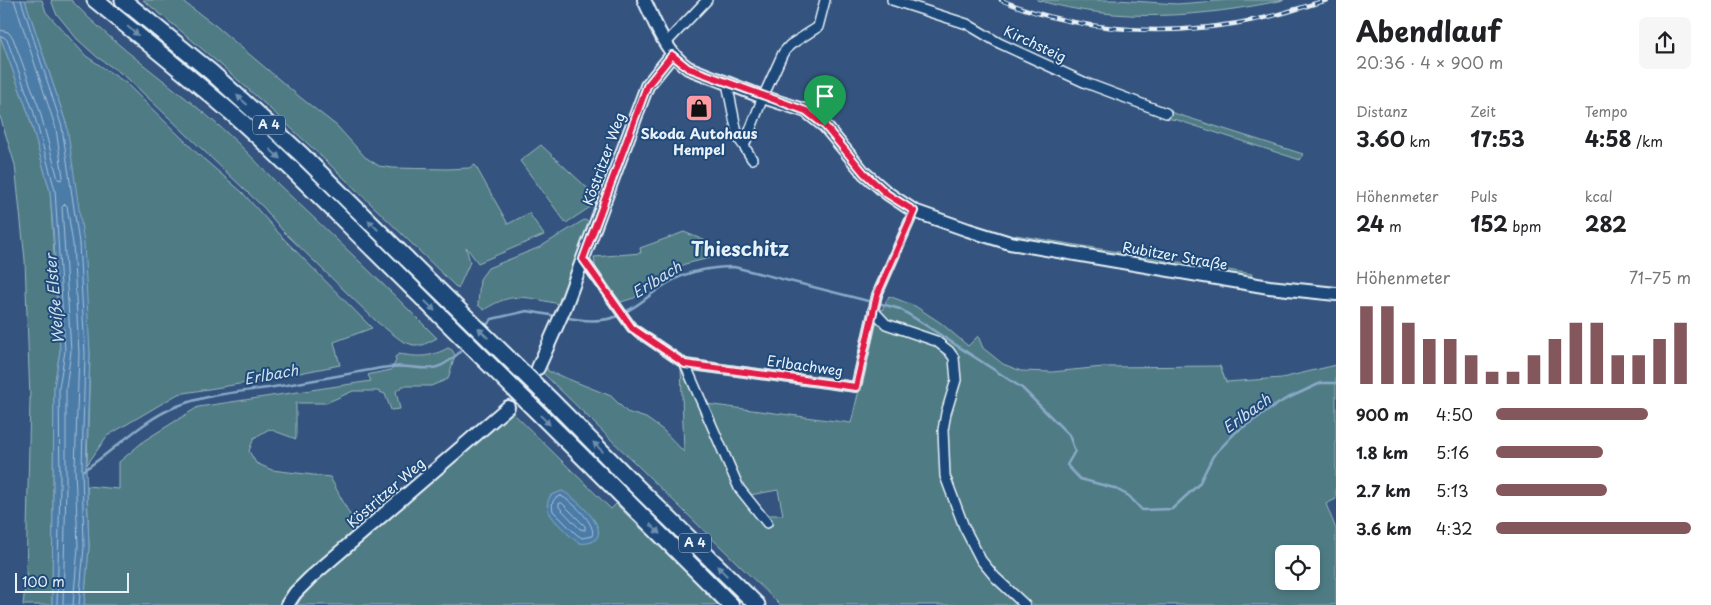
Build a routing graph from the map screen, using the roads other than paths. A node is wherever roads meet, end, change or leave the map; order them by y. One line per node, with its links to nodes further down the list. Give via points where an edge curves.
1 (95, 0): 23 (highway, A 4, one-way to 23, bridge, via 243,124)
2 (123, 0): 24 (highway, A 4, one-way to 2, bridge, via 283,138 211,72)
3 (644, 0): 7 (main road)
4 (707, 0): 7 (street)
5 (825, 0): 10 (street, via 818,27 786,49)
6 (892, 0): 11 (street, Kirchsteig, via 967,24 999,43 1086,83)
7 (665, 44): 8 (main road)
8 (672, 55): 9 (main road, Rubitzer Straße, via 688,68); 15 (main road, Köstritzer Weg, via 647,86)
9 (727, 82): 10 (main road, Rubitzer Straße); 12 (street, via 738,138)
10 (762, 97): 12 (street); 14 (main road, Rubitzer Straße, via 806,111 825,126 864,173 887,194)
11 (1166, 113)
12 (744, 146): 13 (street)
13 (752, 159)
14 (914, 211): 16 (main road, Rubitzer Straße, via 1010,243 1269,287); 17 (street, Erlbachweg)
15 (583, 259): 18 (street, via 632,328); 19 (main road, Köstritzer Weg)
16 (1336, 294)
17 (874, 308): 18 (street, Erlbachweg, via 856,387); 25 (street, via 886,324 936,340 954,358 956,380 943,430 945,476 964,527 981,560)
18 (685, 364): 21 (street, via 739,488)
19 (538, 368)
20 (508, 407): 22 (main road, Köstritzer Weg, via 310,578)
21 (767, 523)
22 (287, 605)
23 (732, 605)
24 (757, 605)
25 (1025, 605)

